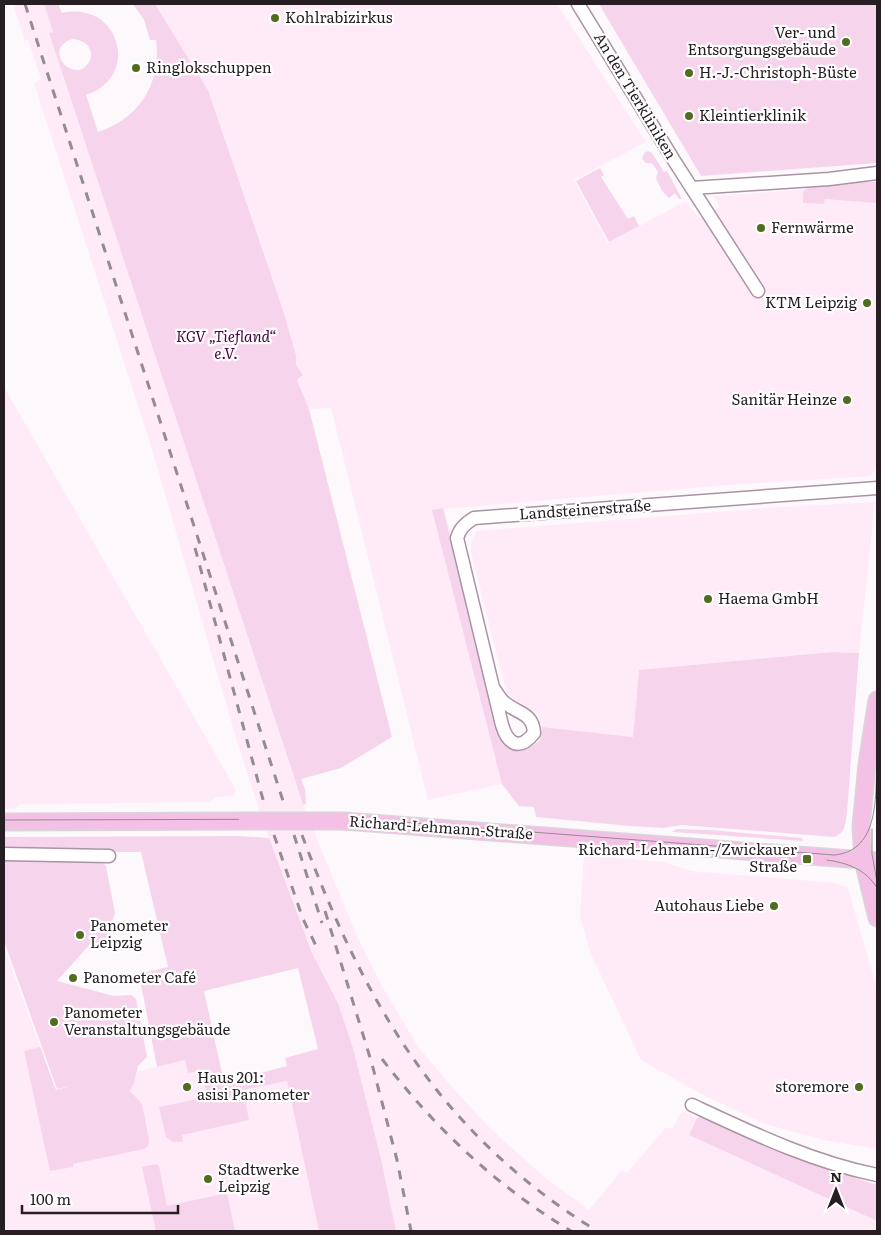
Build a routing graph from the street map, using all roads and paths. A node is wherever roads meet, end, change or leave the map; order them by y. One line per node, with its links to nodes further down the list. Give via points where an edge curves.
1 (578, 4): 3 (street, An den Tierkliniken)
2 (877, 173): 3 (street)
3 (692, 188): 4 (street, An den Tierkliniken)
4 (758, 292)
5 (877, 488): 6 (street, Landsteinerstraße, via 474,518 465,524 457,538)
6 (494, 689)
7 (877, 700): 11 (main road, via 861,820)
8 (4, 822): 11 (main road, Richard-Lehmann-Straße, bridge, via 344,820)
9 (4, 854): 10 (street)
10 (110, 856)
11 (870, 861): 12 (main road)
12 (877, 918)
13 (692, 1105): 14 (street, via 797,1152)
14 (877, 1175)

